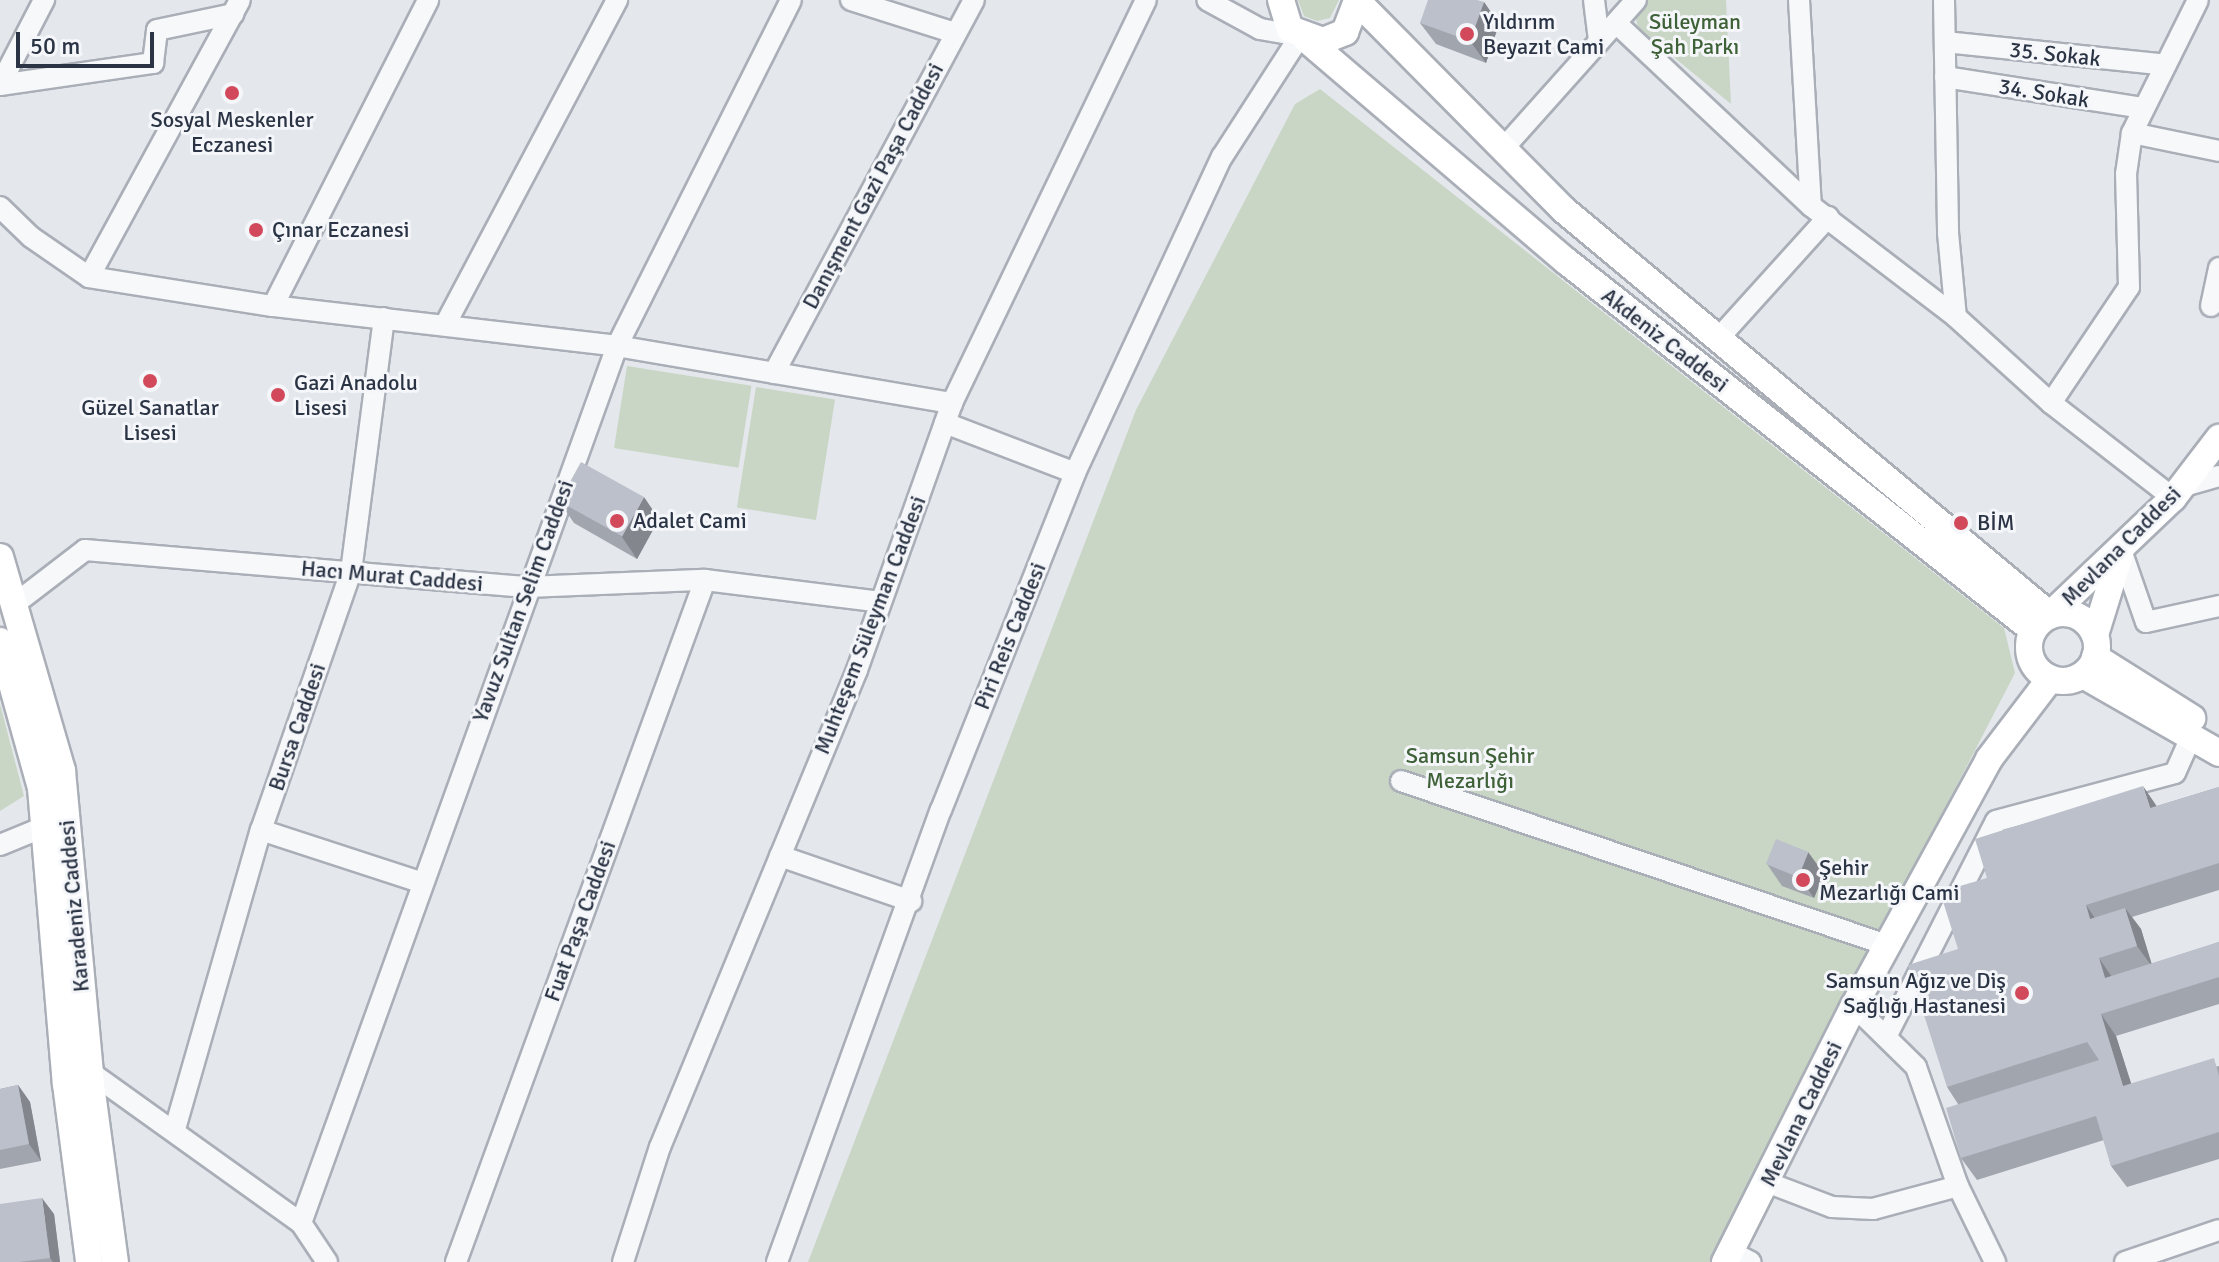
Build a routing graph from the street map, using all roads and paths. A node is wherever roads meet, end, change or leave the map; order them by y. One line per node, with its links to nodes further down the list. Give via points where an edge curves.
1 (44, 0): 24 (street)
2 (428, 0): 33 (street)
3 (617, 0): 37 (street)
4 (791, 0): 39 (street, Yavuz Sultan Selim Caddesi)
5 (851, 0): 18 (street)
6 (974, 0): 18 (street, Danışment Gazi Paşa Caddesi)
7 (1146, 0): 41 (street, Muhteşem Süleyman Caddesi)
8 (1207, 0): 19 (street, via 1260,29)
9 (1281, 0): 19 (main road, via 1284,18)
10 (1357, 0): 19 (main road, via 1345,32 1323,41); 27 (main road, Akdeniz Caddesi)
11 (1594, 0): 20 (street)
12 (1636, 0): 17 (street)
13 (1799, 0): 30 (street)
14 (1944, 0): 21 (street)
15 (2198, 0): 22 (street)
16 (237, 7): 24 (street, via 157,30 153,63); 32 (street)
17 (1616, 23): 20 (street); 30 (street)
18 (955, 33): 40 (street, Danışment Gazi Paşa Caddesi)
19 (1303, 38): 45 (street, Piri Reis Caddesi, via 1222,157); 56 (main road, Akdeniz Caddesi, via 1566,261)
20 (1599, 41): 27 (street)
21 (1945, 42): 22 (street, 35. Sokak); 23 (street)
22 (2166, 65): 25 (street)
23 (1945, 77): 25 (street, 34. Sokak); 35 (street, via 1948,233)
24 (0, 85)
25 (2144, 108): 26 (street)
26 (2132, 133): 28 (street); 42 (street, via 2126,174 2129,287)
27 (1502, 150): 38 (main road, Akdeniz Caddesi)
28 (2219, 151)
29 (0, 207): 32 (street, via 31,237)
30 (1819, 212): 35 (street); 38 (street)
31 (2219, 268): 34 (street)
32 (89, 277): 33 (street)
33 (273, 306): 36 (street)
34 (2211, 306)
35 (1956, 317): 42 (street)
36 (384, 318): 37 (street); 50 (street, Bursa Caddesi)
37 (445, 325): 39 (street)
38 (1717, 340): 56 (main road, Akdeniz Caddesi)
39 (617, 346): 40 (street); 52 (street, Yavuz Sultan Selim Caddesi)
40 (774, 373): 41 (street)
41 (952, 403): 43 (street, Muhteşem Süleyman Caddesi)
42 (2051, 403): 47 (street)
43 (945, 423): 45 (street); 53 (street, Muhteşem Süleyman Caddesi)
44 (2219, 438): 47 (main road, Mevlana Caddesi)
45 (1075, 473): 69 (street, Piri Reis Caddesi, via 941,810)
46 (2219, 476): 47 (street)
47 (2177, 493): 48 (main road, Mevlana Caddesi)
48 (2121, 550): 55 (street, via 2146,622); 56 (main road, Mevlana Caddesi); 58 (main road)
49 (0, 557): 54 (main road, Karadeniz Caddesi)
50 (351, 572): 52 (street, Hacı Murat Caddesi); 54 (street, Hacı Murat Caddesi, via 85,550); 65 (street, Bursa Caddesi)
51 (705, 580): 52 (street, Hacı Murat Caddesi); 53 (street, Hacı Murat Caddesi); 83 (street, Fuat Paşa Caddesi)
52 (527, 587): 68 (street, Yavuz Sultan Selim Caddesi)
53 (881, 602): 67 (street, Muhteşem Süleyman Caddesi)
54 (16, 603): 73 (main road, Karadeniz Caddesi, via 62,771)
55 (2219, 606)
56 (2042, 623): 58 (main road, via 2082,618); 59 (main road)
57 (0, 641): 64 (main road, Karadeniz Caddesi, via 41,788)
58 (2091, 656): 59 (main road); 60 (main road); 61 (main road)
59 (2041, 671): 70 (main road, Mevlana Caddesi)
60 (2219, 735)
61 (2191, 737): 62 (main road); 72 (street, via 2175,773 1996,821)
62 (2219, 753)
63 (1401, 781): 70 (street)
64 (44, 827): 66 (street); 80 (main road, Karadeniz Caddesi, via 66,1084)
65 (261, 830): 68 (street); 74 (street, Bursa Caddesi)
66 (0, 845)
67 (780, 856): 69 (street); 84 (street, Muhteşem Süleyman Caddesi, via 660,1147)
68 (420, 882): 77 (street, Yavuz Sultan Selim Caddesi)
69 (911, 901): 85 (street, Piri Reis Caddesi)
70 (1887, 945): 71 (main road, Mevlana Caddesi)
71 (1854, 1006): 72 (street); 75 (main road, Mevlana Caddesi)
72 (1887, 1035): 76 (street, via 1916,1067)
73 (90, 1072): 74 (street); 81 (main road, Karadeniz Caddesi)
74 (175, 1129): 77 (street)
75 (1769, 1183): 76 (street, via 1832,1207 1873,1209); 79 (main road, Mevlana Caddesi)
76 (1958, 1186): 86 (street)
77 (301, 1223): 82 (street)
78 (2219, 1230): 87 (street)
79 (1736, 1259)
80 (89, 1262)
81 (115, 1262)
82 (327, 1262)
83 (456, 1262)
84 (623, 1262)
85 (777, 1262)
86 (1995, 1262)
87 (2125, 1262)

